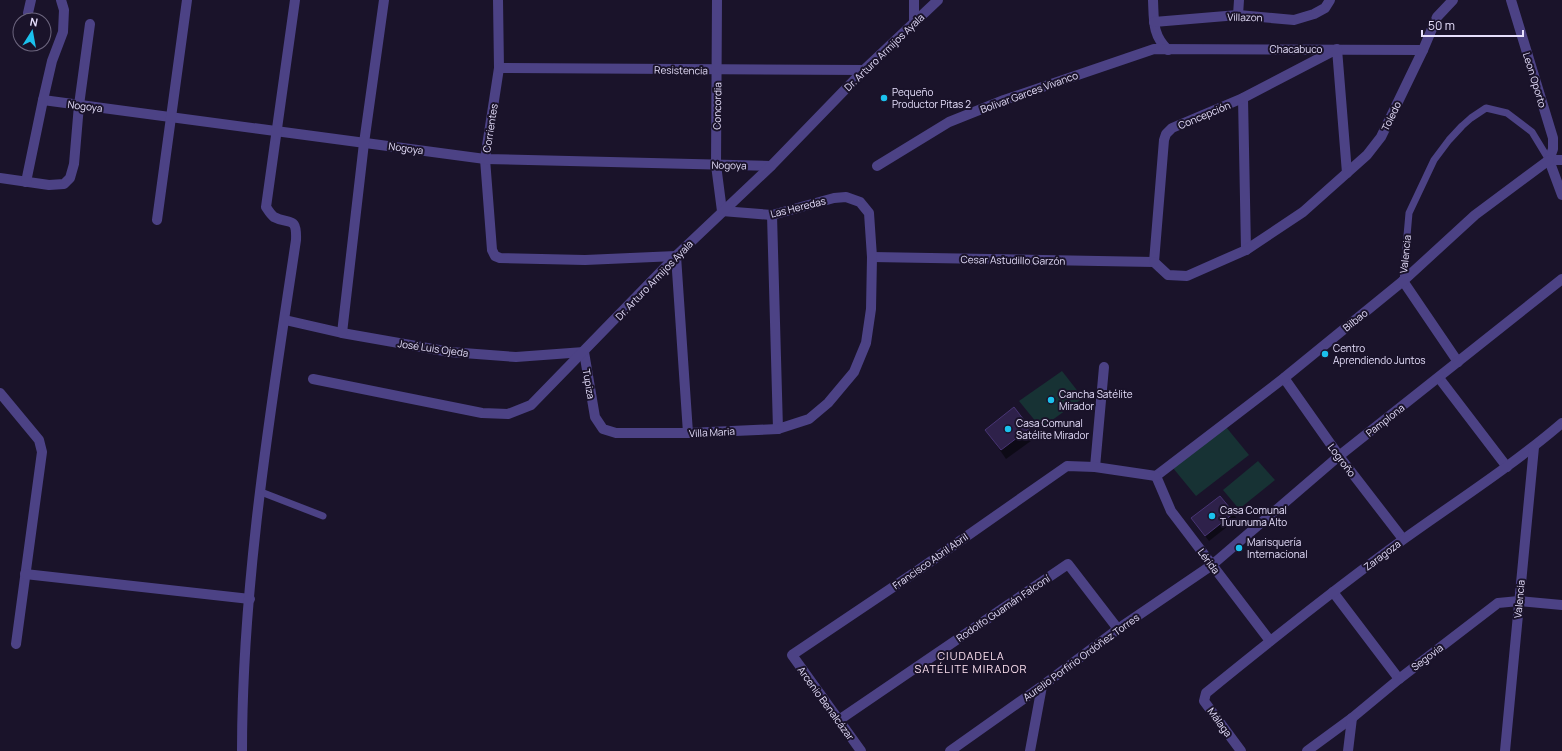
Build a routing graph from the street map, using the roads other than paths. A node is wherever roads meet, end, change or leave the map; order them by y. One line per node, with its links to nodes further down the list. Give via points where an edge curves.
1 (31, 0): 15 (street)
2 (61, 0): 27 (street, via 64,10 63,32 52,61)
3 (187, 0): 29 (street)
4 (295, 0): 30 (street)
5 (384, 0): 31 (street)
6 (498, 0): 23 (street, Corrientes)
7 (717, 0): 24 (street, Concordia)
8 (914, 0): 17 (street)
9 (938, 0): 17 (street, Dr. Arturo Armijos Ayala)
10 (1153, 0): 18 (street)
11 (1239, 0): 16 (street)
12 (1330, 0): 16 (street, Villazon, via 1325,8 1294,20)
13 (1453, 0): 22 (street, Toledo, via 1437,17)
14 (1511, 0): 33 (street, Leon Oporto, via 1554,138)
15 (28, 12)
16 (1238, 16): 18 (street, Villazon)
17 (914, 21): 25 (street, Dr. Arturo Armijos Ayala)
18 (1154, 22): 21 (street, via 1160,42)
19 (90, 24): 28 (street)
20 (1337, 49): 21 (street, Chacabuco); 22 (street, Chacabuco); 26 (street, Concepción); 38 (street)
21 (1168, 50): 37 (street, Bolivar Garces Vivanco, via 1154,49 1142,52 949,122)
22 (1423, 50): 38 (street, Toledo, via 1381,137 1367,155)
23 (499, 68): 24 (street, Resistencia); 32 (street, Corrientes)
24 (717, 70): 25 (street, Resistencia); 35 (street, Concordia)
25 (864, 70): 36 (street, Dr. Arturo Armijos Ayala)
26 (1244, 98): 46 (street); 49 (street, Concepción, via 1172,128 1166,134)
27 (43, 100): 28 (street, Nogoya); 40 (street)
28 (79, 105): 29 (street, Nogoya); 40 (street, via 74,164 70,178 64,184)
29 (172, 116): 30 (street, Nogoya); 45 (street)
30 (276, 131): 31 (street, Nogoya); 52 (street, via 266,208 273,217 291,221 297,228)
31 (364, 143): 32 (street, Nogoya); 53 (street)
32 (485, 160): 35 (street, Nogoya); 47 (street, Corrientes, via 492,250 495,256 585,260)
33 (1549, 160): 34 (street); 41 (street); 51 (street, Bilbao, via 1474,215); 51 (lane, Valencia, via 1532,132 1507,113 1486,108 1462,126 1434,160 1409,213)
34 (1562, 160)
35 (716, 165): 36 (street, Nogoya); 42 (street, Concordia)
36 (771, 166): 42 (street, Dr. Arturo Armijos Ayala)
37 (877, 166)
38 (1347, 173): 46 (street, Toledo, via 1303,212)
39 (0, 178): 40 (street)
40 (26, 182)
41 (1562, 195)
42 (722, 211): 44 (street, Las Heredas); 47 (street, Dr. Arturo Armijos Ayala)
43 (869, 213): 44 (street, Las Heredas, via 860,202 846,197 834,198); 48 (street, Villa Maria)
44 (772, 216): 63 (street)
45 (157, 220)
46 (1246, 250): 49 (street, Toledo, via 1187,276 1168,275)
47 (676, 256): 54 (street, Dr. Arturo Armijos Ayala); 64 (street)
48 (872, 257): 49 (street, Cesar Astudillo Garzón); 63 (street, Villa Maria, via 871,309 866,343 854,372 828,403 809,419)
49 (1154, 262)
50 (1562, 279): 55 (street, Pamplona)
51 (1403, 281): 55 (street, Valencia); 57 (street, Bilbao)
52 (285, 320): 53 (street, José Luis Ojeda); 70 (street)
53 (342, 333): 54 (street, José Luis Ojeda, via 450,352 516,356)
54 (584, 352): 59 (street, Dr. Arturo Armijos Ayala, via 531,405 508,414 482,413); 61 (street, Tupiza)
55 (1458, 362): 58 (street, Pamplona)
56 (1104, 367): 68 (street)
57 (1284, 378): 66 (street, Logroño); 69 (street, Bilbao)
58 (1439, 378): 66 (street, Pamplona); 67 (street)
59 (313, 379)
60 (0, 393): 74 (street, via 39,440 42,452)
61 (595, 417): 64 (street, Villa Maria, via 603,429 616,433)
62 (1562, 423): 65 (street, Zaragoza)
63 (778, 429): 64 (street, Villa Maria)
64 (688, 433)
65 (1534, 447): 67 (street, Zaragoza); 77 (street, Valencia)
66 (1339, 456): 72 (street, Logroño); 73 (street, Pamplona)
67 (1507, 467): 72 (street, Zaragoza)
68 (1095, 468): 69 (street); 82 (street, Francisco Abril Abril, via 1067,466)
69 (1156, 476): 73 (street, Lérida, via 1171,511)
70 (261, 492): 71 (lane); 76 (street)
71 (323, 516)
72 (1403, 540): 75 (street, Zaragoza)
73 (1212, 565): 79 (street, Aurelio Porfirio Ordóñez Torres); 80 (street, Lérida)
74 (25, 574): 76 (street); 81 (street)
75 (1333, 592): 80 (street, Zaragoza); 83 (street)
76 (250, 599): 88 (street)
77 (1519, 601): 78 (street, Segovia); 83 (street, Segovia, via 1498,603); 95 (street, Valencia)
78 (1562, 605)
79 (1118, 629): 84 (street, Aurelio Porfirio Ordóñez Torres); 87 (street, Rodolfo Guamán Falconí, via 1068,564)
80 (1270, 641): 85 (street, Zaragoza)
81 (16, 644)
82 (792, 655): 87 (street, Arcenio Benalcázar)
83 (1398, 679): 86 (street, Segovia)
84 (1042, 686): 90 (street, Aurelio Porfirio Ordóñez Torres); 91 (street)
85 (1206, 693): 92 (street, Málaga, via 1204,701)
86 (1352, 718): 93 (street, Segovia); 94 (street)
87 (839, 720): 89 (street, Arcenio Benalcázar)
88 (242, 751)
89 (861, 751)
90 (950, 751)
91 (1030, 751)
92 (1241, 751)
93 (1307, 751)
94 (1348, 751)
95 (1506, 751)

